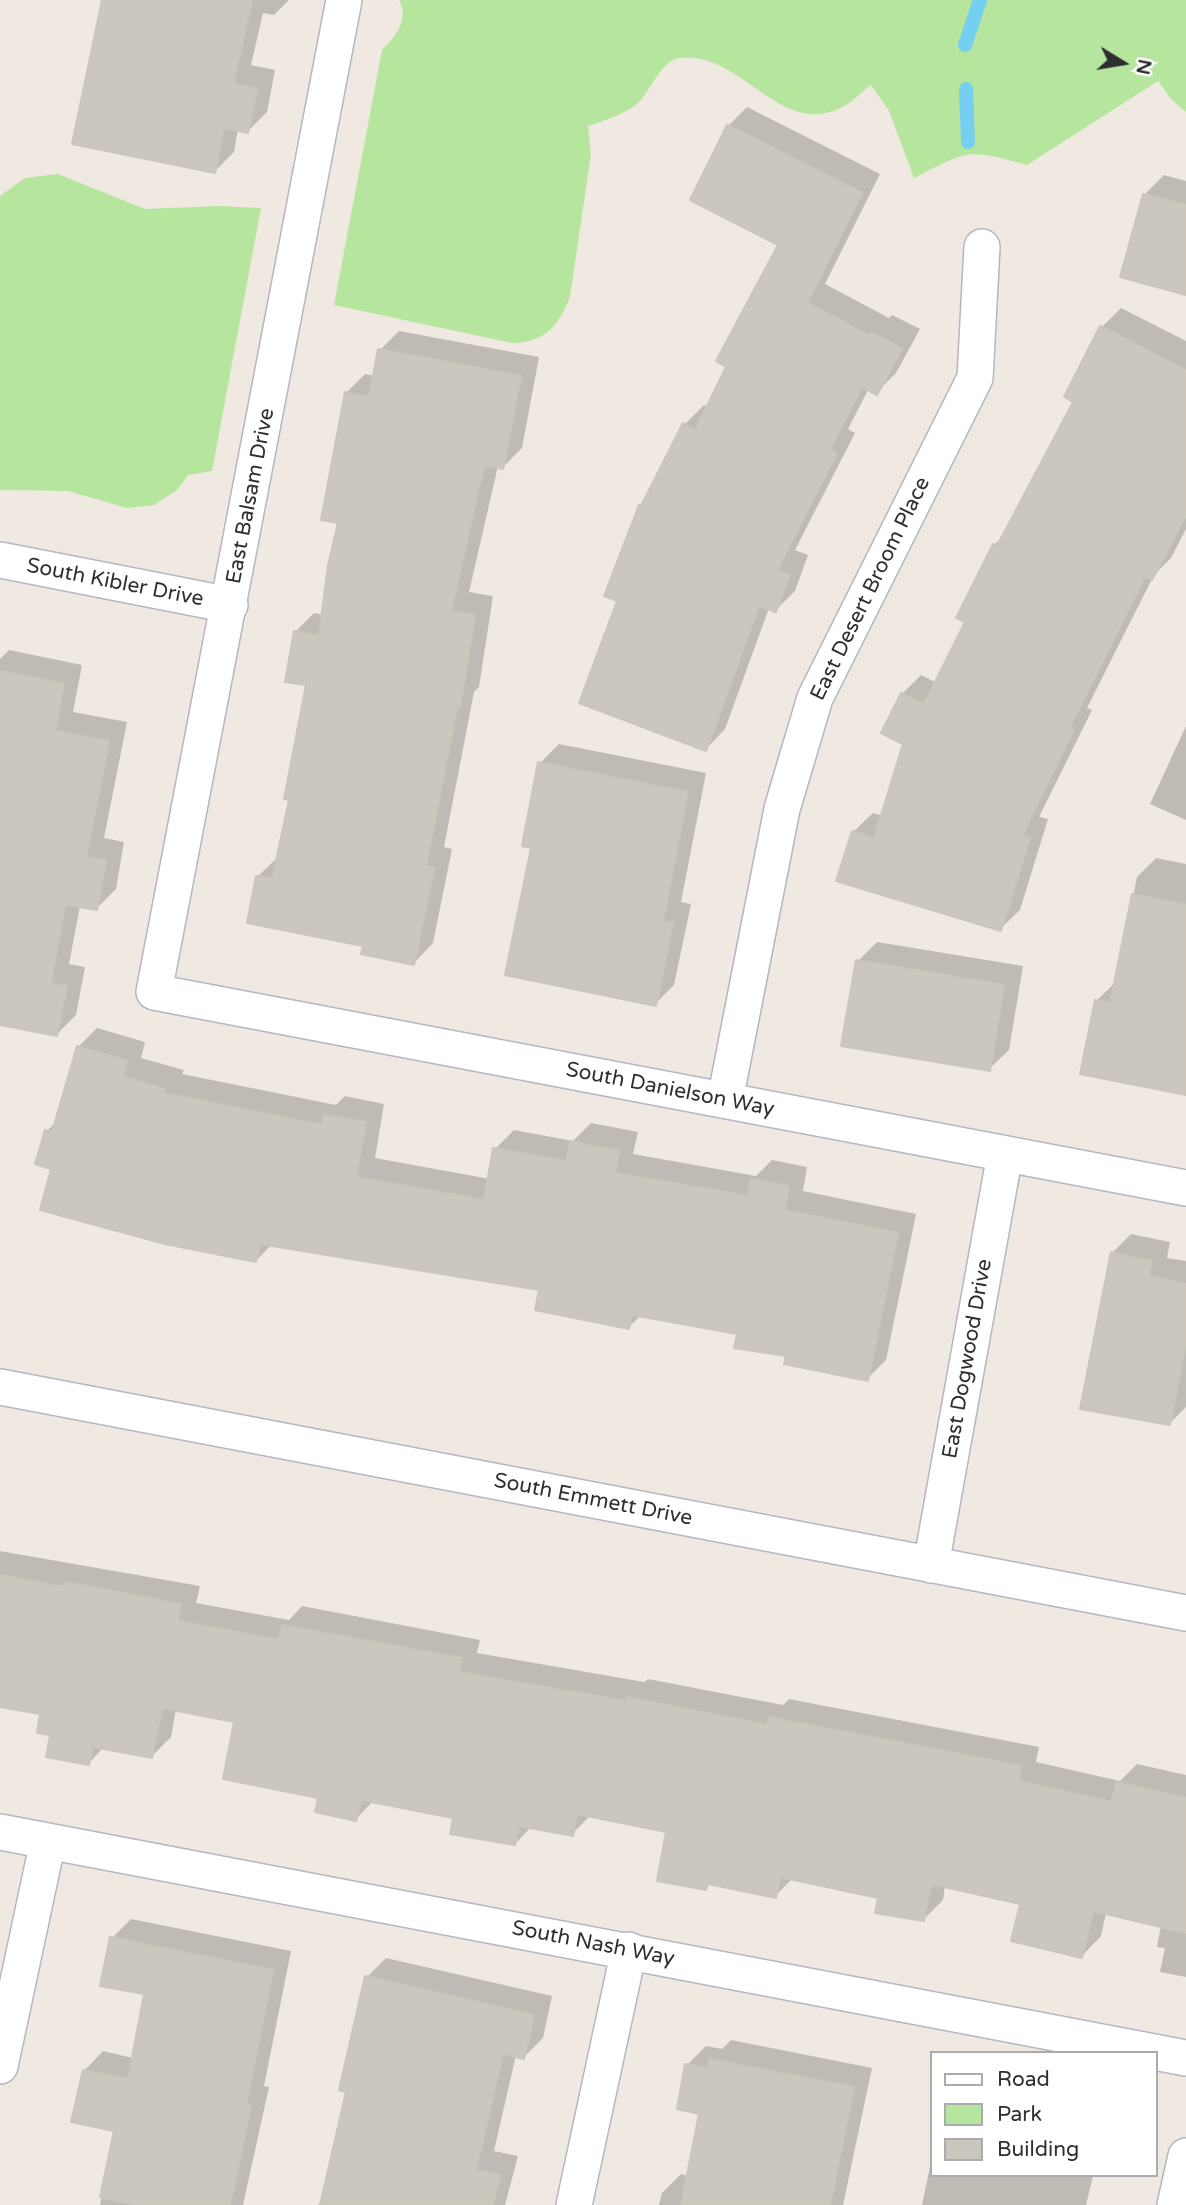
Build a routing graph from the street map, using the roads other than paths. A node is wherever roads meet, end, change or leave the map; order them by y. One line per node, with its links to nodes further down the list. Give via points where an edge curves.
1 (344, 0): 4 (street, East Balsam Drive)
2 (982, 247): 6 (street, East Desert Broom Place, via 975,378 815,698 782,808)
3 (0, 560): 4 (street, South Kibler Drive)
4 (230, 605): 5 (street, East Balsam Drive)
5 (153, 992): 6 (street, South Danielson Way)
6 (725, 1100): 7 (street, South Danielson Way)
7 (1005, 1154): 8 (street, South Danielson Way); 10 (street, East Dogwood Drive)
8 (1186, 1188)
9 (0, 1387): 10 (street, South Emmett Drive)
10 (931, 1565): 11 (street, South Emmett Drive)
11 (1186, 1614)
12 (0, 1832): 13 (street, South Nash Way)
13 (48, 1841): 14 (street, South Nash Way); 18 (street)
14 (629, 1951): 15 (street, South Nash Way); 20 (street)
15 (1150, 2051)
16 (1158, 2053): 17 (street, South Nash Way)
17 (1186, 2058)
18 (0, 2066)
19 (1186, 2156): 21 (street)
20 (574, 2205)
21 (1175, 2205)

